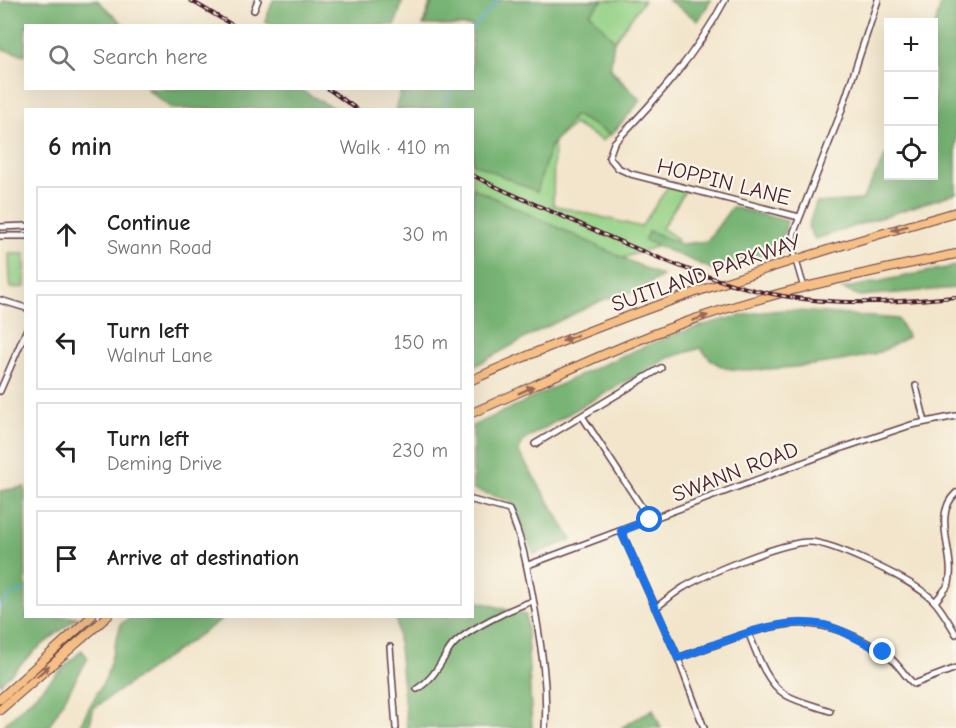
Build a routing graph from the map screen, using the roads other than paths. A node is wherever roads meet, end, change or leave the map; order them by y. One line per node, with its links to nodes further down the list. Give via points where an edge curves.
1 (258, 0): 4 (street)
2 (725, 0): 6 (street, HOPPIN LANE, via 682,67 610,149 609,157 618,168 641,176)
3 (878, 0): 6 (street, via 840,115)
4 (254, 10)
5 (956, 212): 12 (highway, SUITLAND PARKWAY, one-way to 12)
6 (799, 217): 12 (street, via 792,242)
7 (24, 226): 8 (street)
8 (0, 227)
9 (0, 236): 10 (street)
10 (24, 236)
11 (956, 254): 13 (highway, SUITLAND PARKWAY)
12 (796, 260): 13 (street); 18 (highway, SUITLAND PARKWAY, one-way to 18, via 625,317)
13 (804, 288): 21 (highway, SUITLAND PARKWAY, one-way to 13, via 651,335)
14 (0, 300): 15 (street)
15 (24, 307)
16 (24, 336): 20 (street)
17 (661, 368): 22 (street)
18 (474, 379)
19 (916, 386): 24 (street)
20 (0, 391)
21 (474, 412)
22 (582, 416): 25 (street); 28 (street)
23 (956, 416): 24 (street, SWANN ROAD)
24 (925, 422): 28 (street, SWANN ROAD, via 842,448)
25 (536, 444)
26 (956, 493): 32 (street, via 946,516 952,565 949,582)
27 (474, 501): 30 (street, via 509,510)
28 (650, 520): 29 (street, SWANN ROAD)
29 (621, 531): 30 (street, SWANN ROAD); 33 (street)
30 (528, 565): 31 (street)
31 (533, 601): 41 (street, via 501,614 463,637 448,652 438,671); 46 (street, via 546,680)
32 (935, 602): 33 (street, via 878,567 809,542 769,552 695,581); 37 (street)
33 (655, 608): 39 (street)
34 (90, 618): 42 (highway)
35 (106, 618): 43 (highway, one-way to 35)
36 (749, 634): 39 (street); 40 (street, via 795,622 825,625 890,657 914,684); 44 (street, via 779,690)
37 (956, 634)
38 (390, 647): 45 (street)
39 (678, 658): 47 (street)
40 (956, 668)
41 (417, 689)
42 (0, 699)
43 (0, 710)
44 (830, 711)
45 (396, 728)
46 (545, 728)
47 (704, 728)

